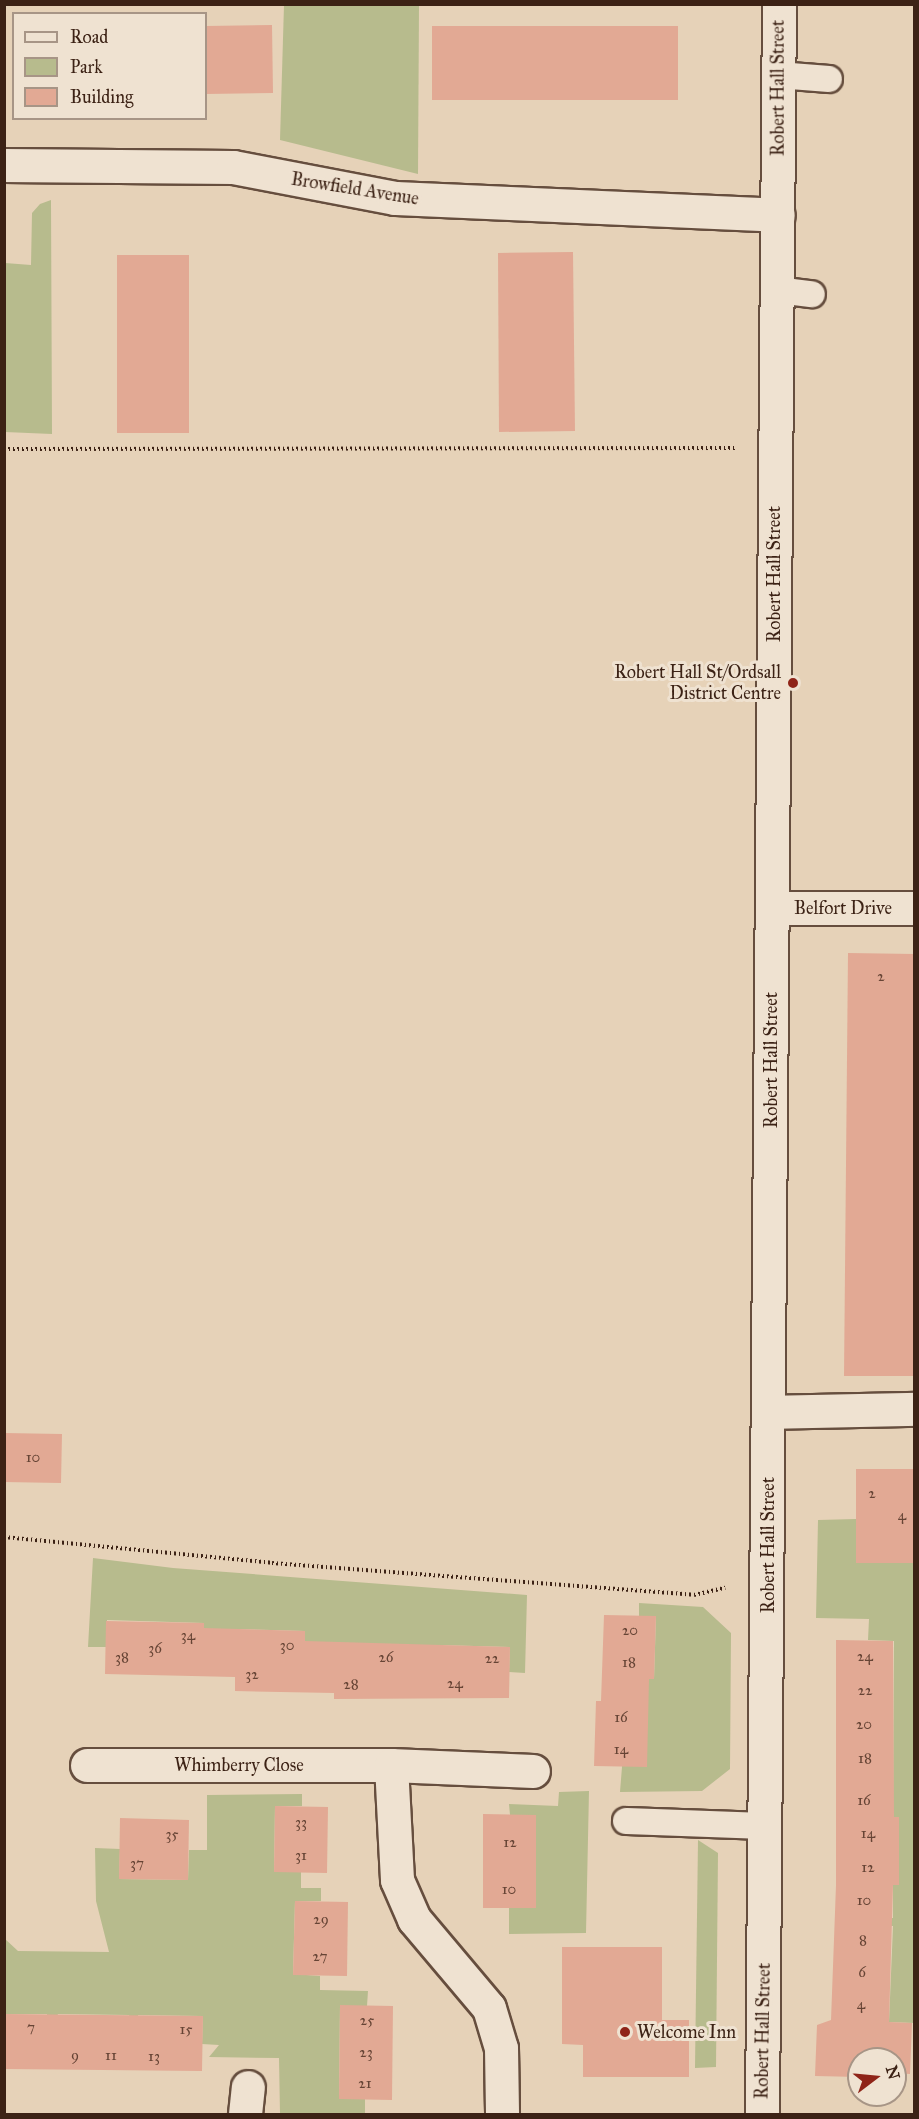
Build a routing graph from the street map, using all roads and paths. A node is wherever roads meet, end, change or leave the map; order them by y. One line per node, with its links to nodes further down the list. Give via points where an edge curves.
1 (779, 4): 2 (street, Robert Hall Street)
2 (778, 75): 3 (lane); 5 (street, Robert Hall Street)
3 (829, 79)
4 (4, 165): 5 (street, Browfield Avenue, via 233,167 395,198)
5 (778, 215): 6 (street, Robert Hall Street)
6 (777, 290): 7 (lane); 10 (street, Robert Hall Street)
7 (812, 294)
8 (741, 448): 9 (path)
9 (4, 449)
10 (772, 908): 11 (street, Belfort Drive); 13 (street, Robert Hall Street)
11 (915, 908)
12 (915, 1409): 13 (street)
13 (769, 1412): 20 (street, Robert Hall Street)
14 (4, 1538): 15 (path, via 682,1594)
15 (737, 1586)
16 (87, 1764): 17 (street, Whimberry Close)
17 (391, 1765): 18 (street, Whimberry Close); 21 (street, via 397,1880 414,1919 489,2008 501,2048)
18 (533, 1771)
19 (626, 1821): 20 (lane)
20 (765, 1826): 22 (street, Robert Hall Street)
21 (502, 2115)
22 (762, 2115)

